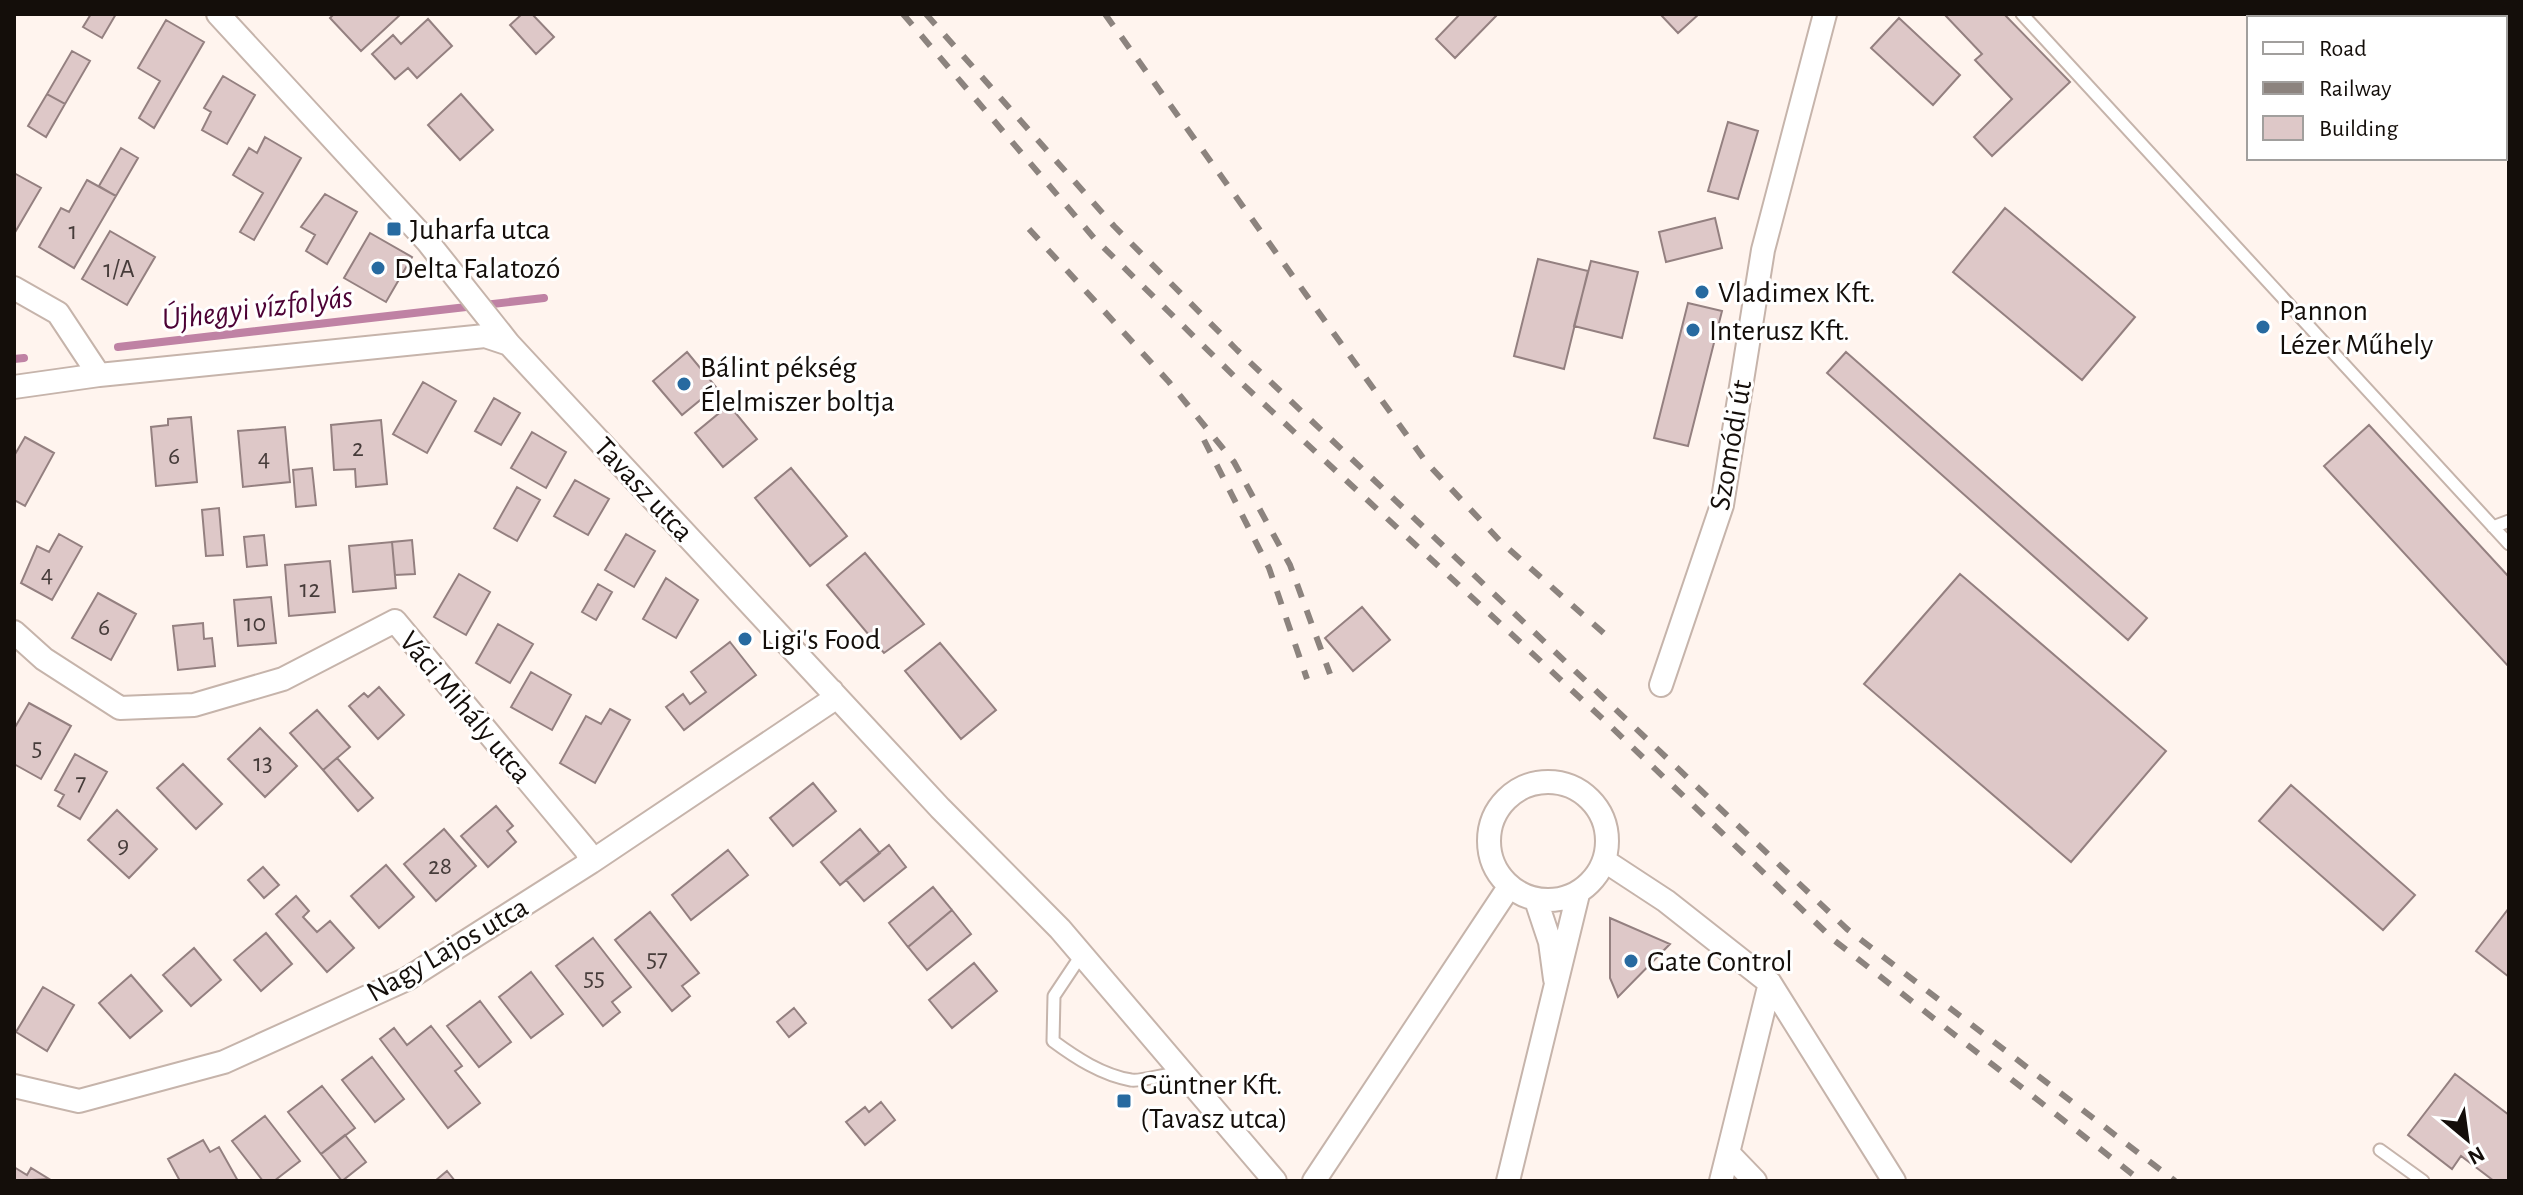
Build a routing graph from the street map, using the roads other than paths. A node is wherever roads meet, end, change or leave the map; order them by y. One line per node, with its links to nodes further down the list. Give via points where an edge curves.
1 (218, 14): 5 (street, Tavasz utca, via 458,278)
2 (1825, 14): 12 (street, Szomódi út, via 1763,250 1722,505)
3 (2022, 14): 9 (lane)
4 (14, 288): 6 (street, via 58,313)
5 (509, 344): 6 (street, via 485,336); 13 (street, Tavasz utca)
6 (99, 375): 7 (street)
7 (14, 387)
8 (2509, 521): 9 (lane)
9 (2493, 527): 10 (lane)
10 (2509, 544)
11 (14, 632): 15 (street, Váci Mihály utca, via 44,659 120,708 194,705 283,679 395,621)
12 (1661, 685)
13 (832, 691): 15 (street, Nagy Lajos utca, via 831,701); 19 (street, Tavasz utca)
14 (1605, 861): 16 (street, via 1606,824 1584,793 1567,784 1530,784 1496,812 1488,837 1492,862); 17 (street); 20 (street)
15 (591, 862): 25 (street, Nagy Lajos utca, via 407,979 224,1062 79,1101)
16 (1509, 887): 18 (street); 29 (street)
17 (1578, 894): 18 (street, via 1558,901); 21 (street)
18 (1536, 900): 21 (street, via 1550,942)
19 (1082, 954): 22 (street, Tavasz utca); 24 (lane, via 1054,996 1053,1041 1082,1062 1134,1081)
20 (1770, 983): 27 (street); 33 (street)
21 (1556, 992): 30 (street)
22 (1170, 1053): 23 (street, Tavasz utca); 24 (lane)
23 (1185, 1072): 24 (lane); 28 (street, Tavasz utca)
24 (1157, 1074)
25 (14, 1086)
26 (2380, 1150): 34 (lane)
27 (1728, 1153): 31 (street); 32 (street)
28 (1275, 1181)
29 (1314, 1181)
30 (1508, 1181)
31 (1721, 1181)
32 (1755, 1181)
33 (1894, 1181)
34 (2423, 1181)

